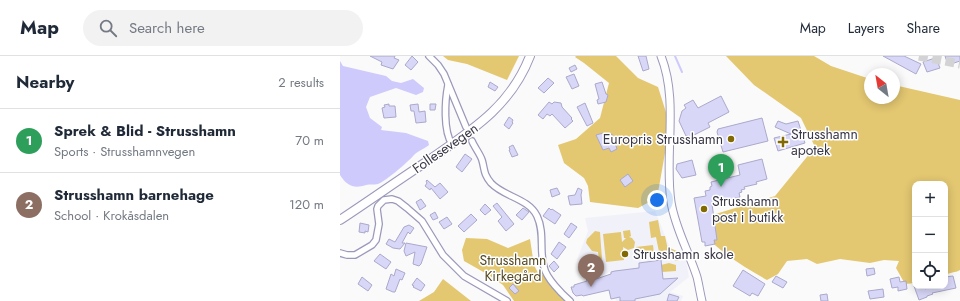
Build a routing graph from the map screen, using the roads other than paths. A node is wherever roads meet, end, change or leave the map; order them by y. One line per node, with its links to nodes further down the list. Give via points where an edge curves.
1 (429, 56): 4 (street, via 444,74)
2 (530, 56): 7 (main road, Follesevegen, via 503,102)
3 (661, 56): 12 (street, via 670,92 669,178 672,205 683,244 697,278)
4 (448, 85): 5 (street); 7 (street, via 448,139)
5 (466, 127)
6 (472, 141): 11 (street, via 491,183 508,196 530,206 534,211 542,232 545,270)
7 (452, 144): 8 (main road, Follesevegen)
8 (340, 220)
9 (340, 253): 10 (street, via 355,255 372,246 379,224 378,206 384,200 392,199 422,221 443,255 464,276)
10 (507, 301)
11 (570, 301)
12 (702, 301)

